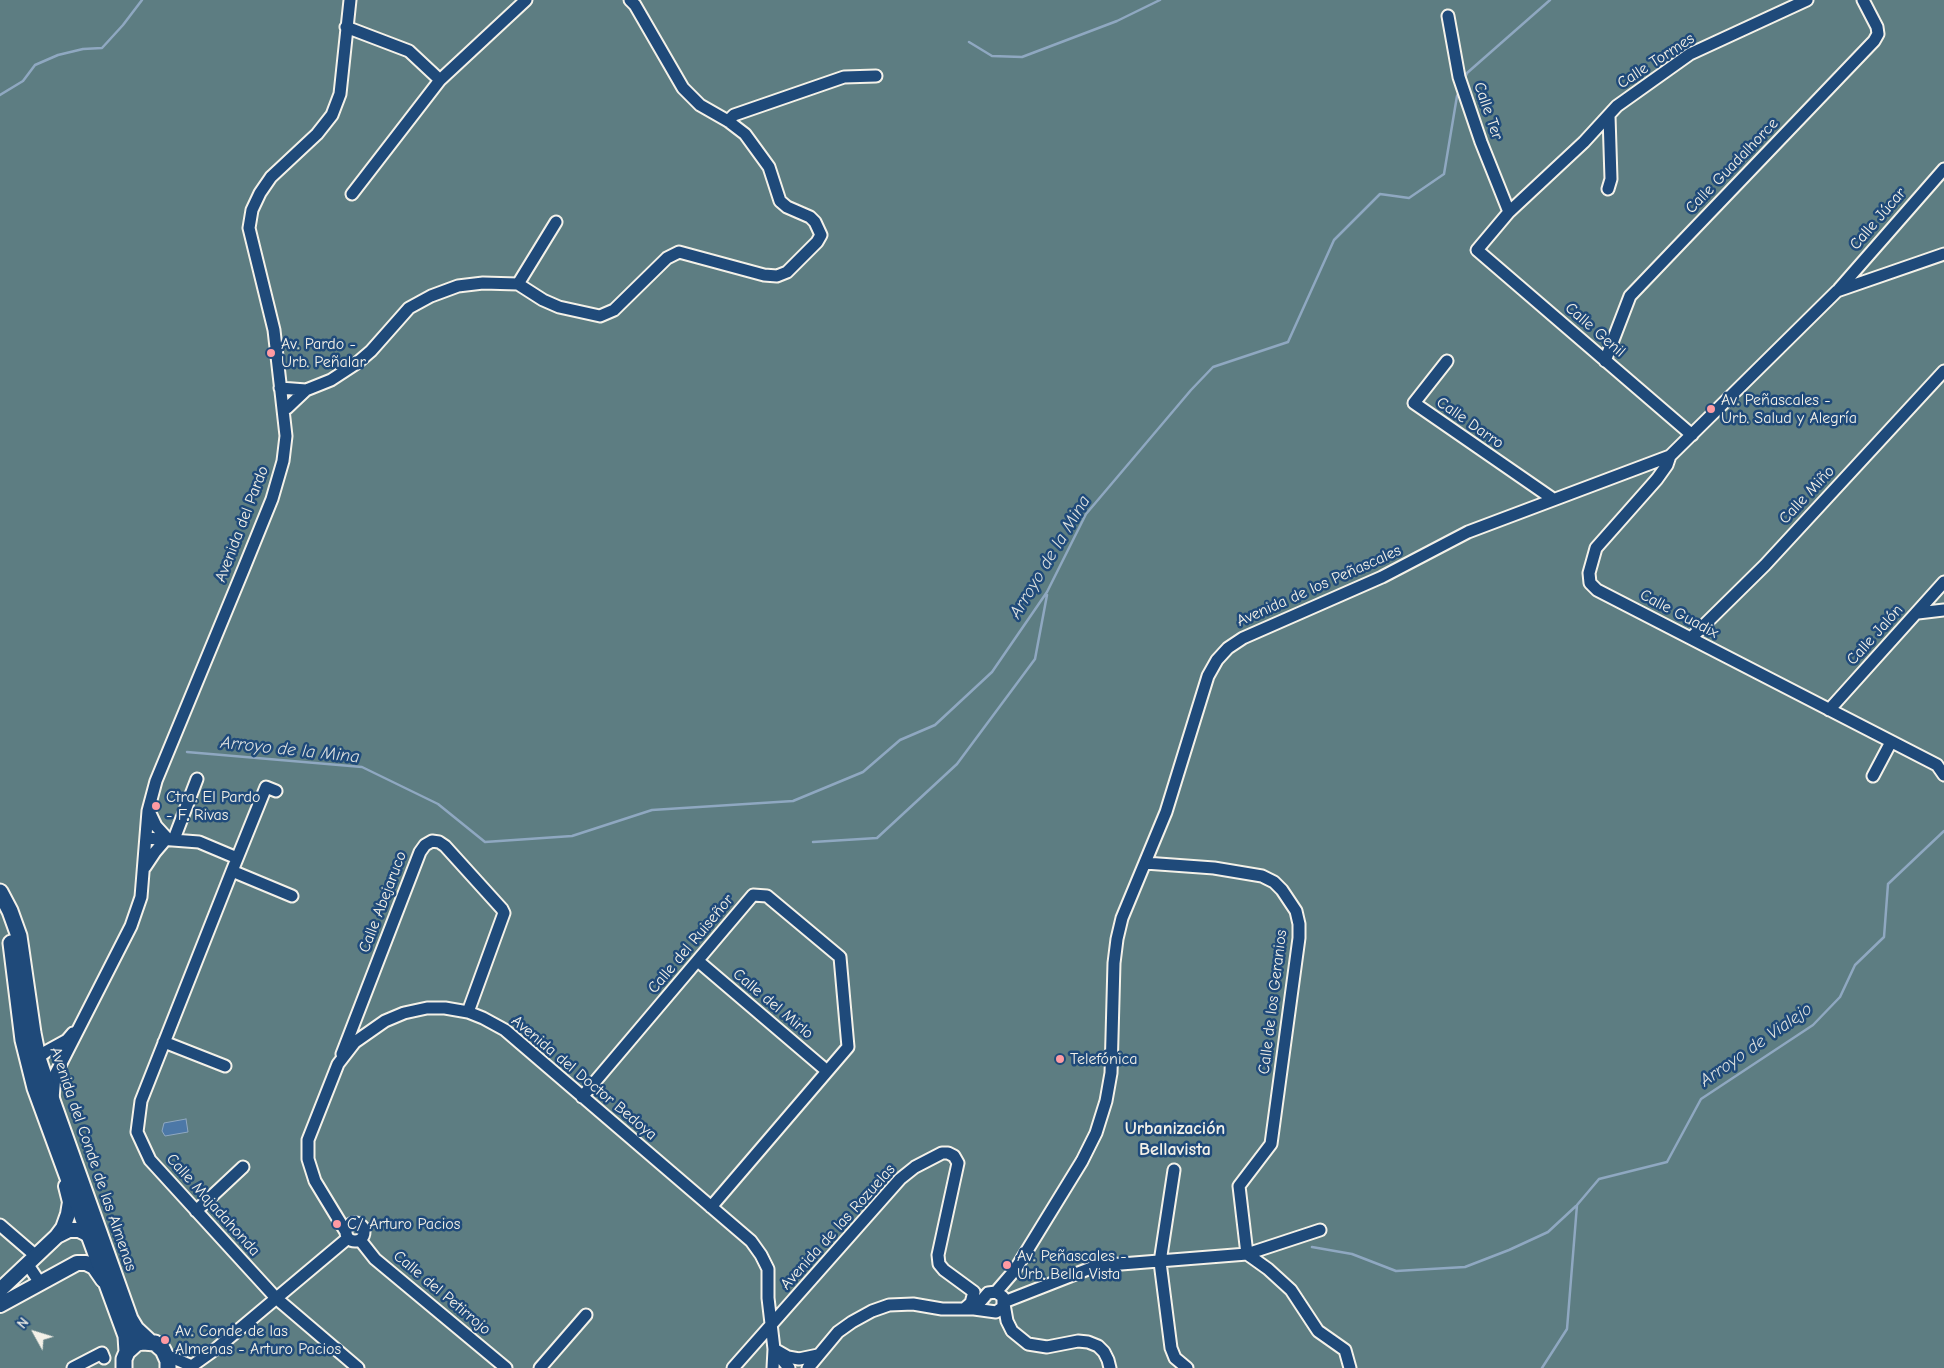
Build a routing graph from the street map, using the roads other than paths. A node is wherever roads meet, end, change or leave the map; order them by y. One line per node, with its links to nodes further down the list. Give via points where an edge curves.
1 (350, 0): 7 (street, Avenida del Pardo)
2 (526, 0): 9 (street)
3 (630, 0): 11 (street, via 683,88 700,105)
4 (1807, 0): 10 (street, Calle Tormes, via 1690,54 1617,106)
5 (1863, 0): 22 (street, Calle Guadalhorce, via 1877,27 1874,41 1630,296)
6 (1448, 16): 15 (street, Calle Ter, via 1459,77)
7 (346, 27): 9 (street, via 409,51); 24 (street, Avenida del Pardo, via 340,94 332,115 317,134 271,177 252,210 249,228 274,330)
8 (876, 76): 11 (street, via 844,77 734,115)
9 (440, 80): 14 (street)
10 (1608, 116): 13 (street, via 1611,179); 15 (street, Calle Tormes)
11 (728, 121): 19 (street, via 742,131 767,164 780,201 810,217 820,231 817,242 787,272 777,276 764,275 679,252 667,258 614,310 600,316 559,307)
12 (1944, 169): 20 (street, Calle Júcar)
13 (1608, 189)
14 (352, 194)
15 (1509, 212): 17 (street, Calle Tormes)
16 (556, 222): 19 (street)
17 (1477, 250): 22 (street, Calle Genil)
18 (1944, 254): 20 (street, Avenida de los Peñascales)
19 (518, 284): 25 (street, via 458,286 431,296 409,308 357,363)
20 (1838, 291): 27 (street, Avenida de los Peñascales)
21 (1447, 361): 29 (street, Calle Darro, via 1414,403)
22 (1605, 361): 27 (street, Calle Genil)
23 (1944, 371): 33 (street, Calle Miño, via 1771,558)
24 (280, 388): 25 (street); 26 (street, Avenida del Pardo)
25 (306, 390): 26 (street)
26 (282, 409): 40 (street, Avenida del Pardo, via 286,436 284,461 272,499 172,738)
27 (1692, 435): 28 (street, Avenida de los Peñascales)
28 (1670, 456): 29 (street, Avenida de los Peñascales); 33 (street, Calle Guadix, via 1657,479 1596,548 1589,573 1590,583 1597,590)
29 (1553, 499): 44 (street, Avenida de los Peñascales, via 1468,532 1382,578 1243,638 1228,648 1208,676 1166,812)
30 (1944, 582): 32 (street, Calle Jalón)
31 (1944, 610): 32 (street)
32 (1918, 613): 34 (street, Calle Jalón)
33 (1691, 638): 34 (street, Calle Guadix)
34 (1829, 710): 35 (street, Calle Guadix)
35 (1891, 742): 36 (street, Calle Guadix, via 1937,765); 37 (street)
36 (1944, 775)
37 (1873, 776)
38 (197, 779): 42 (street, Avenida del Pardo)
39 (276, 792): 43 (street, Calle Majadahonda, via 266,787)
40 (148, 811): 41 (street, Avenida del Pardo); 42 (street, via 156,826)
41 (146, 838): 42 (street); 45 (street, Avenida del Pardo)
42 (170, 839): 43 (street, via 199,842); 45 (street, Avenida del Pardo)
43 (237, 858): 46 (street, Calle Majadahonda)
44 (1145, 863): 76 (street, Calle de los Geranios, via 1214,868 1262,876 1282,890 1296,911 1299,938 1271,1144 1239,1186); 84 (street, Avenida de los Peñascales, via 1122,918 1117,939 1111,1073 1106,1101 1082,1161 1012,1274)
45 (144, 868): 53 (street, Avenida del Pardo, via 141,897 131,926)
46 (232, 871): 48 (street); 55 (street, Calle Majadahonda)
47 (0, 892): 56 (main road, Avenida del Conde de las Almenas, via 19,936 33,1033)
48 (292, 896)
49 (0, 903): 63 (main road, Avenida del Conde de las Almenas, via 10,937 23,1040)
50 (698, 961): 59 (street, Calle del Mirlo); 59 (street, Calle del Ruiseñor, via 753,895 767,896 840,957 848,1047); 61 (street, Calle del Ruiseñor)
51 (359, 1008): 52 (street, Calle Abejaruco, via 420,852 432,841 445,846 504,914); 54 (street, via 366,1020); 57 (street, Calle Abejaruco)
52 (468, 1012): 54 (street, Avenida del Doctor Bedoya, via 427,1008 404,1013); 61 (street, Avenida del Doctor Bedoya, via 505,1030)
53 (81, 1024): 56 (street, via 67,1040); 60 (street, Avenida del Pardo)
54 (377, 1025): 57 (street, Avenida del Doctor Bedoya, via 355,1042)
55 (164, 1042): 58 (street); 68 (street, Calle Majadahonda, via 141,1101 137,1132 150,1160)
56 (47, 1051): 60 (street, via 55,1054 57,1060); 62 (main road, Avenida del Conde de las Almenas); 63 (street, via 36,1071)
57 (338, 1064): 66 (street, Avenida del Doctor Bedoya, via 308,1140 308,1159 315,1181)
58 (225, 1066)
59 (827, 1071): 67 (street, Calle del Ruiseñor)
60 (55, 1075): 62 (street)
61 (582, 1097): 67 (street, Avenida del Doctor Bedoya)
62 (52, 1103): 85 (main road, Avenida del Conde de las Almenas)
63 (54, 1142): 72 (main road, Avenida del Conde de las Almenas); 74 (street, via 70,1202)
64 (244, 1167): 68 (street)
65 (1174, 1170): 78 (street)
66 (331, 1206): 69 (street, Avenida del Doctor Bedoya); 73 (street, Avenida del Doctor Bedoya)
67 (711, 1207): 89 (street, Avenida del Doctor Bedoya, via 751,1241 761,1255 768,1269)
68 (196, 1211): 83 (street, Calle Majadahonda)
69 (358, 1223): 73 (street, via 349,1225); 75 (street, via 365,1231)
70 (0, 1226): 77 (street)
71 (1320, 1230): 76 (street)
72 (89, 1234): 74 (street, via 69,1230); 80 (main road, Avenida del Conde de las Almenas); 85 (street, Avenida del Conde de las Almenas, via 99,1241)
73 (347, 1235): 75 (street, via 354,1241); 83 (street)
74 (57, 1236): 77 (street)
75 (360, 1240): 100 (street, Calle del Petirrojo, via 375,1259)
76 (1247, 1254): 78 (street); 108 (street, via 1291,1290 1318,1331 1345,1350)
77 (32, 1261): 79 (street); 81 (street)
78 (1160, 1262): 84 (street, via 1096,1266); 107 (street, via 1171,1348 1175,1358)
79 (40, 1283): 80 (street, via 77,1263 86,1263 94,1267); 86 (street)
80 (106, 1285): 92 (main road, Avenida del Conde de las Almenas, via 126,1336)
81 (0, 1290)
82 (980, 1297): 84 (street, via 988,1293); 87 (street, via 971,1303); 89 (street, Avenida de las Rozuelas, via 939,1264 938,1255 958,1163 954,1156 942,1153 900,1178)
83 (276, 1298): 96 (street); 99 (street, Calle Majadahonda)
84 (999, 1303): 87 (street); 106 (street, via 1012,1332 1028,1344 1047,1347 1088,1342 1098,1346)
85 (124, 1304): 90 (main road, via 136,1329)
86 (0, 1305)
87 (969, 1309): 93 (street, via 890,1305 852,1322)
88 (586, 1315): 101 (street)
89 (771, 1326): 91 (street, Avenida del Doctor Bedoya); 102 (street, Avenida de las Rozuelas)
90 (150, 1342): 92 (main road, via 137,1344); 95 (main road, via 160,1346)
91 (774, 1349): 93 (street, via 788,1357); 103 (street, Avenida del Doctor Bedoya); 104 (street)
92 (127, 1352): 98 (main road)
93 (818, 1355): 105 (street)
94 (104, 1358): 97 (street, via 102,1353)
95 (167, 1362): 96 (street)
96 (190, 1367)
97 (73, 1368)
98 (124, 1368)
99 (358, 1368)
100 (506, 1368)
101 (540, 1368)
102 (734, 1368)
103 (773, 1368)
104 (789, 1368)
105 (808, 1368)
106 (1110, 1368)
107 (1187, 1368)
108 (1350, 1368)

